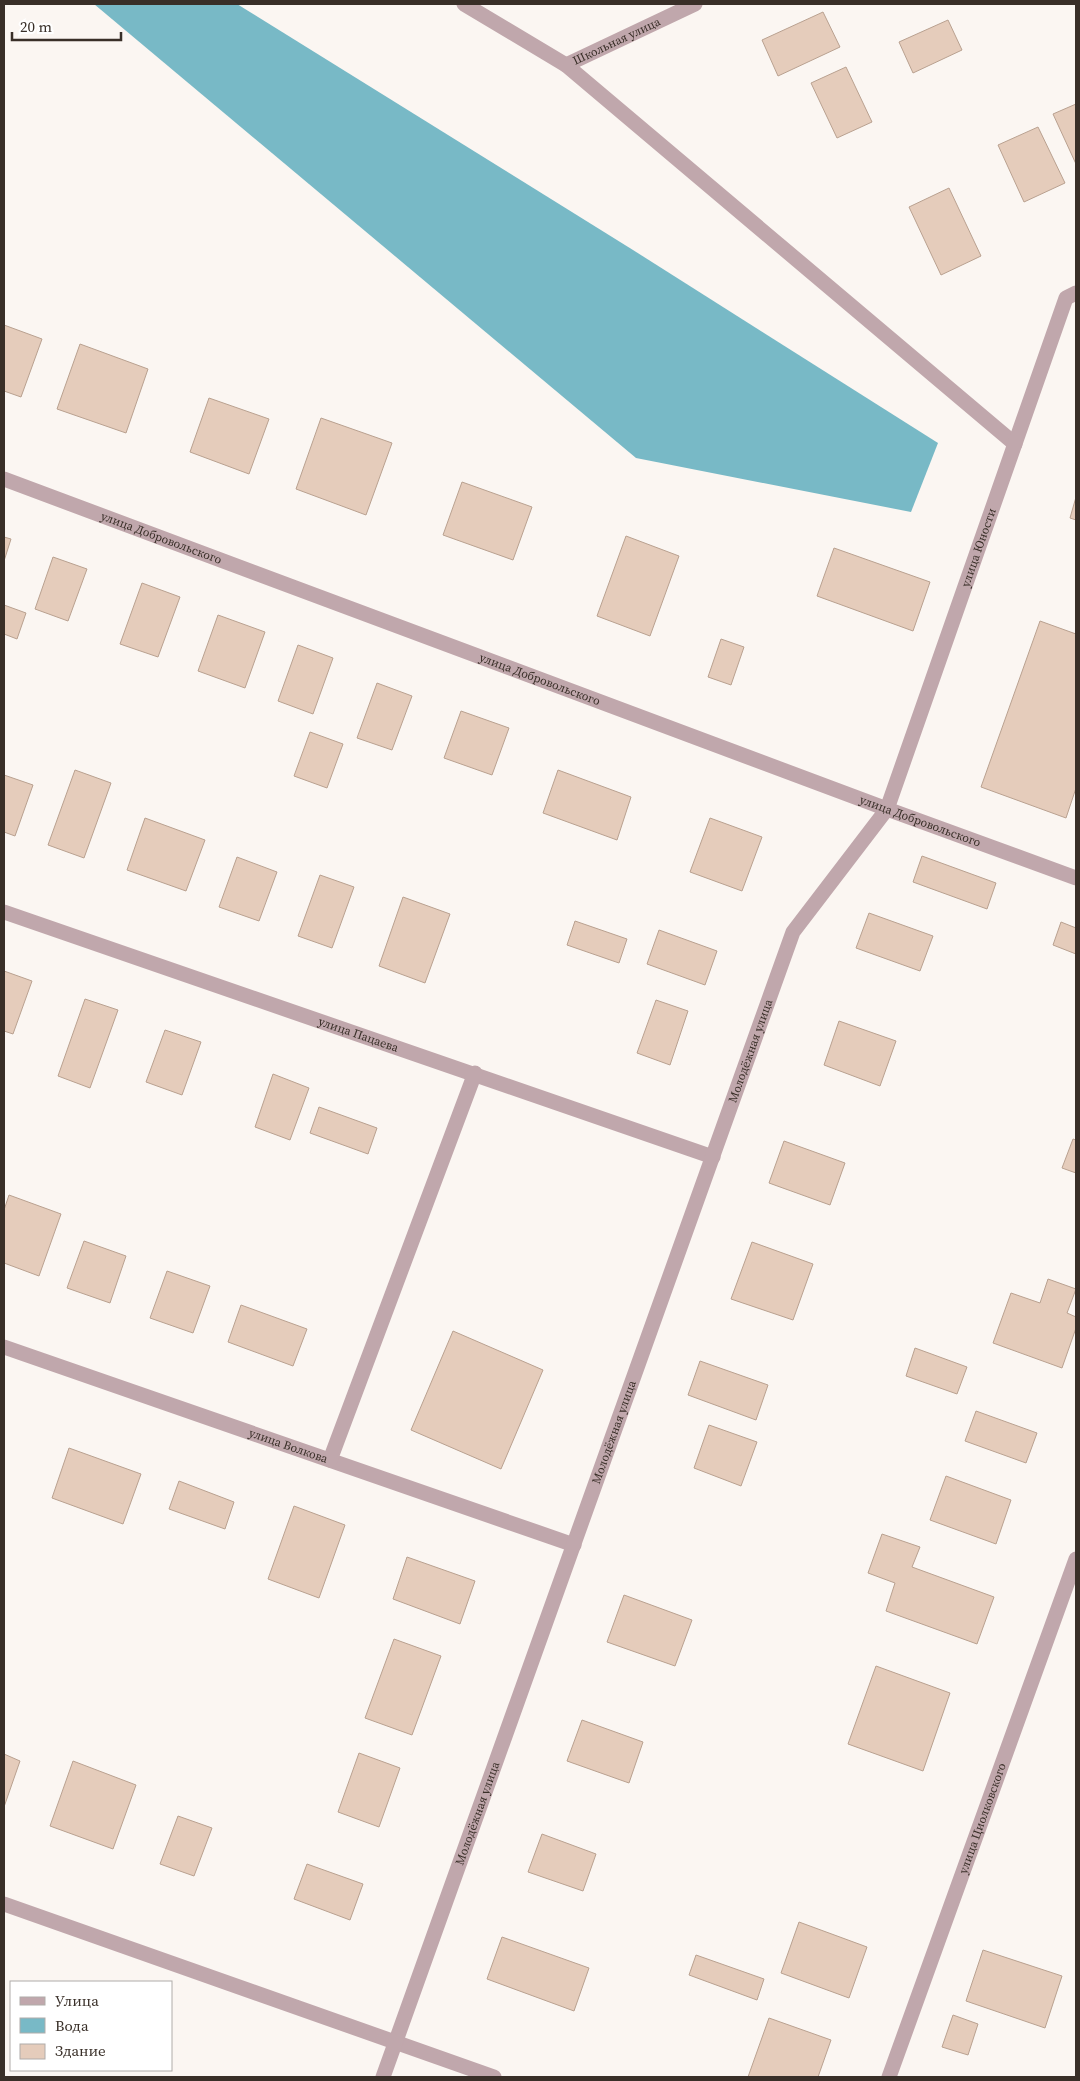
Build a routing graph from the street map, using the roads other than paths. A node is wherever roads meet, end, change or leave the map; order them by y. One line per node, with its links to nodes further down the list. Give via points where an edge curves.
1 (464, 4): 3 (street)
2 (694, 4): 3 (street, Школьная улица)
3 (566, 65): 5 (street)
4 (1076, 293): 5 (street, улица Юности, via 1066,298)
5 (1015, 444): 7 (street, улица Юности)
6 (4, 479): 7 (street, улица Добровольского)
7 (887, 810): 8 (street, улица Добровольского); 11 (street, Молодёжная улица, via 793,932)
8 (1076, 878)
9 (4, 912): 10 (street, улица Пацаева)
10 (475, 1073): 11 (street, улица Пацаева); 13 (street)
11 (713, 1157): 14 (street, Молодёжная улица)
12 (4, 1347): 13 (street, улица Волкова)
13 (330, 1460): 14 (street, улица Волкова)
14 (574, 1545): 17 (street, Молодёжная улица)
15 (1076, 1559): 20 (street, улица Циолковского)
16 (4, 1904): 17 (street)
17 (395, 2043): 18 (street, Молодёжная улица); 19 (street)
18 (383, 2077)
19 (494, 2077)
20 (889, 2077)

